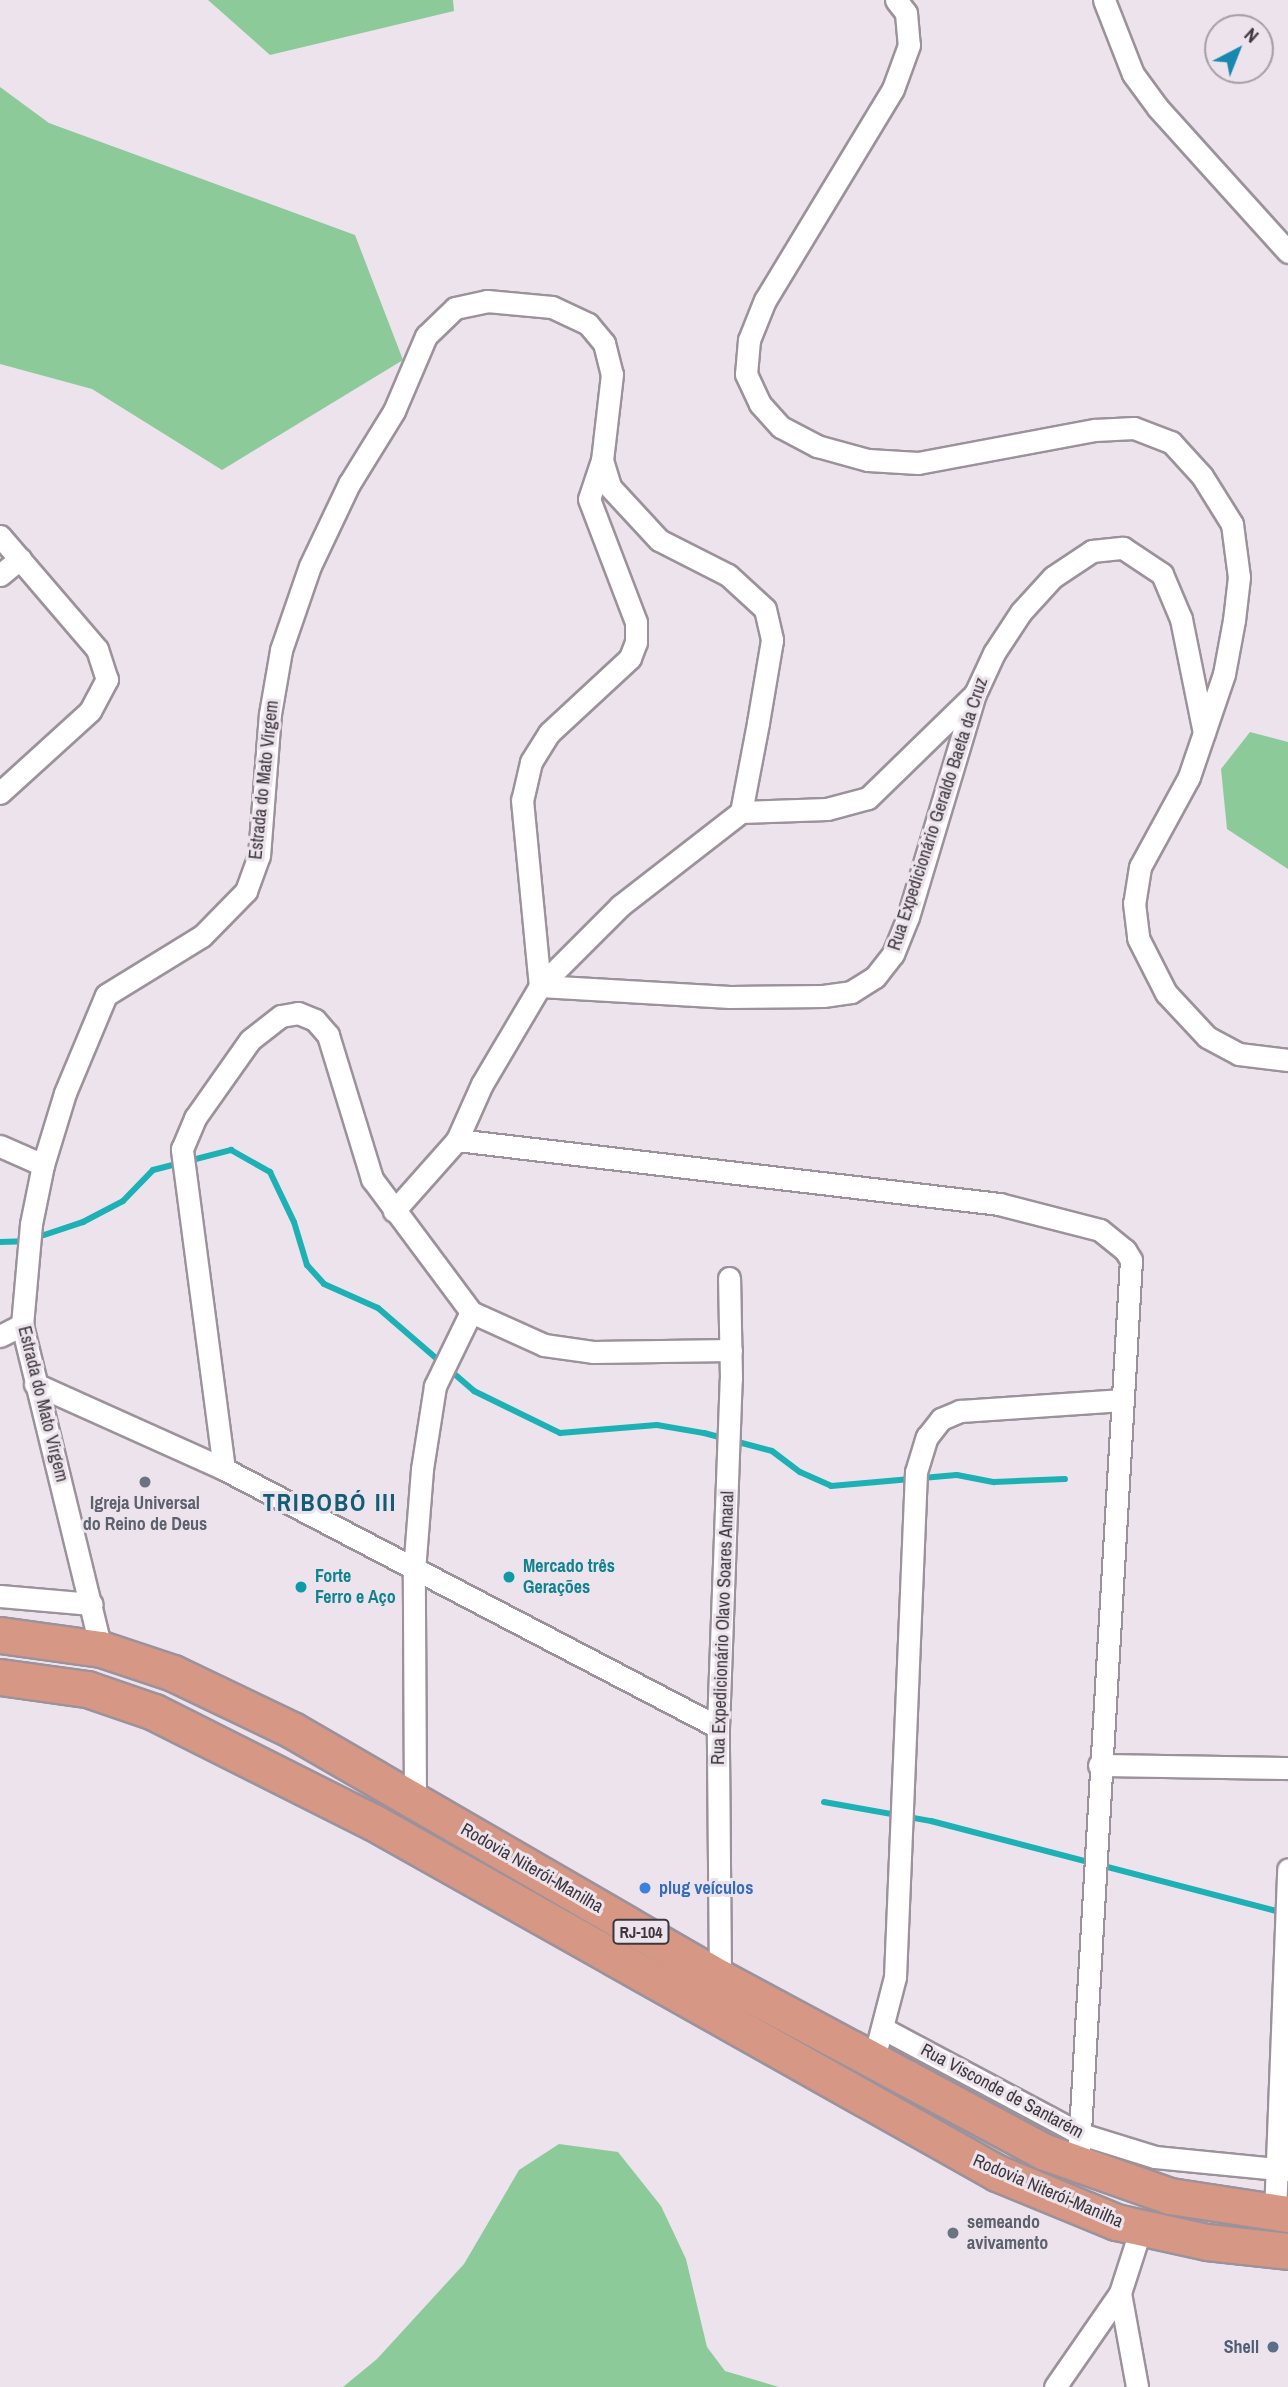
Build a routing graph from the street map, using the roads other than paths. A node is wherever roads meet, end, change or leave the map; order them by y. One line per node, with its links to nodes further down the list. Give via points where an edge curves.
1 (896, 0): 9 (street, via 906,13 909,45 893,89 765,300 749,340 746,374 760,404 781,427 817,446 869,460 918,463 1095,430 1134,428 1171,442 1202,476 1232,524 1239,576 1224,674)
2 (1104, 0): 3 (street, via 1133,74)
3 (1288, 252)
4 (602, 460): 11 (street, via 610,487 659,540 728,575 765,609 772,639); 12 (street, via 589,499 636,622 636,642 630,657 549,733 531,762 522,800); 16 (street, Estrada do Mato Virgem, via 612,374 604,344 588,324 552,307 486,301 455,308 426,336 394,411 349,484 310,566 281,650 270,714 259,856 246,891 202,936 118,984 107,995 65,1093)
5 (0, 536): 6 (street)
6 (20, 559): 7 (street); 10 (street, via 97,649 107,679 90,711)
7 (0, 575)
8 (975, 694): 9 (street, Rua Expedicionário Geraldo Baeta da Cruz, via 1021,612 1054,577 1092,551 1123,548 1162,574 1181,619); 11 (street, via 868,798 827,809); 12 (street, Rua Expedicionário Geraldo Baeta da Cruz, via 908,917 893,954 875,977 851,992 823,996 730,997)
9 (1204, 733): 13 (street, via 1189,777 1140,867 1134,903 1138,938 1166,993 1207,1037 1239,1054)
10 (0, 793)
11 (740, 812): 12 (street, via 620,906)
12 (540, 986): 14 (street, via 482,1084)
13 (1288, 1060)
14 (457, 1140): 17 (street); 24 (street, via 999,1204 1100,1230 1131,1260)
15 (0, 1146): 16 (street)
16 (43, 1165): 20 (street, Estrada do Mato Virgem, via 27,1256)
17 (394, 1211): 19 (street); 25 (street, via 372,1180 362,1155 328,1035 315,1020 298,1013 281,1016 250,1040 195,1118 182,1159 209,1330)
18 (729, 1278): 22 (street, Rua Expedicionário Olavo Soares Amaral)
19 (471, 1312): 22 (street, via 544,1345 593,1352); 26 (street, via 435,1386 422,1469)
20 (22, 1325): 21 (street); 23 (street, Estrada do Mato Virgem)
21 (0, 1336)
22 (731, 1350): 32 (street, Rua Expedicionário Olavo Soares Amaral)
23 (35, 1384): 25 (street); 28 (street, Estrada do Mato Virgem)
24 (1120, 1400): 33 (street); 39 (street, via 960,1411 941,1419 928,1437 916,1482 895,1977)
25 (224, 1468): 26 (street)
26 (415, 1571): 32 (street); 35 (street)
27 (0, 1596): 28 (street)
28 (92, 1604): 30 (street, Estrada do Mato Virgem)
29 (0, 1635): 30 (highway, Rodovia Niterói-Manilha / RJ-104)
30 (101, 1649): 35 (highway, Rodovia Niterói-Manilha / RJ-104, via 185,1679 292,1730)
31 (0, 1677): 44 (highway, Rodovia Niterói-Manilha / RJ-104, via 87,1689 154,1712 385,1829 997,2173 1116,2222)
32 (718, 1727): 38 (street, Rua Expedicionário Olavo Soares Amaral)
33 (1099, 1765): 34 (street); 41 (street)
34 (1288, 1768)
35 (415, 1800): 38 (highway, Rodovia Niterói-Manilha / RJ-104)
36 (1288, 1869): 37 (street)
37 (1287, 1897): 42 (street, via 1281,1957)
38 (720, 1978): 40 (highway, Rodovia Niterói-Manilha / RJ-104)
39 (884, 2029): 40 (street); 41 (street, Rua Visconde de Santarém)
40 (873, 2062): 41 (highway, Rodovia Niterói-Manilha / RJ-104)
41 (1080, 2150): 42 (street, Rua Visconde de Santarém); 43 (highway, Rodovia Niterói-Manilha / RJ-104, via 1170,2196)
42 (1281, 2170): 43 (street)
43 (1282, 2214)
44 (1142, 2228): 45 (highway, Rodovia Niterói-Manilha / RJ-104, via 1207,2242); 46 (street)
45 (1288, 2251)
46 (1120, 2293): 47 (street); 48 (street)
47 (1055, 2387)
48 (1137, 2387)

